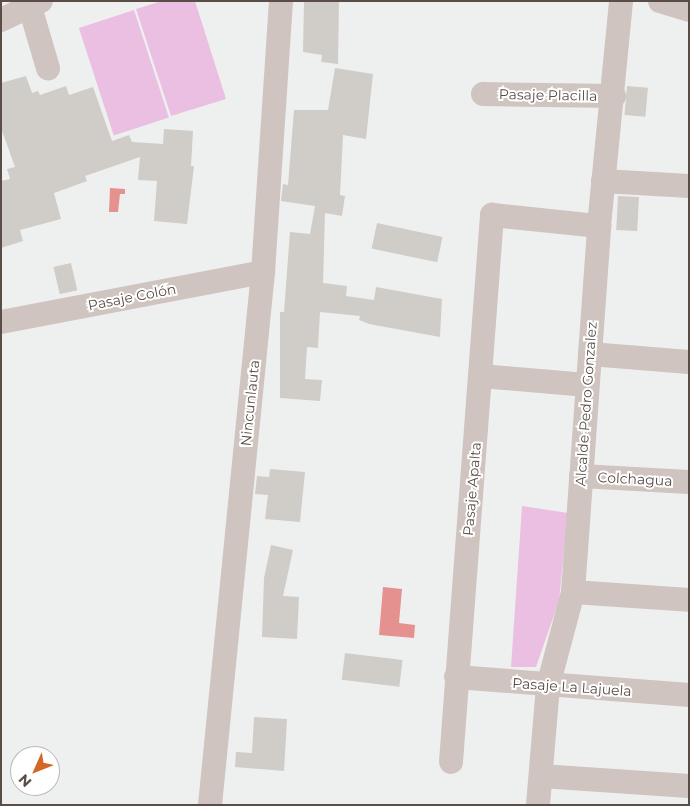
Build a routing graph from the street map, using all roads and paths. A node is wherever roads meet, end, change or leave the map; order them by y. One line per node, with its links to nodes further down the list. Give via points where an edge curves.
1 (280, 1): 13 (street, Nincunlauta)
2 (621, 1): 9 (street, Alcalde Pedro Gonzalez)
3 (660, 1): 5 (street)
4 (35, 4): 6 (street); 7 (street)
5 (689, 10)
6 (1, 20)
7 (48, 68)
8 (483, 94): 9 (street, Pasaje Placilla)
9 (614, 96): 10 (street, Alcalde Pedro Gonzalez)
10 (603, 181): 11 (street); 12 (street, Alcalde Pedro Gonzalez)
11 (689, 186)
12 (599, 226): 15 (street, Alcalde Pedro Gonzalez); 17 (street, Pasaje Apalta, via 492,215)
13 (263, 272): 14 (street, Pasaje Colón); 29 (street, Nincunlauta)
14 (1, 322)
15 (590, 354): 16 (street); 18 (street, Alcalde Pedro Gonzalez)
16 (689, 362)
17 (481, 376): 18 (street); 23 (street, Pasaje Apalta)
18 (587, 386): 19 (street, Alcalde Pedro Gonzalez)
19 (581, 476): 20 (street, Colchagua); 21 (street, Alcalde Pedro Gonzalez)
20 (689, 482)
21 (573, 592): 22 (street); 24 (street, Alcalde Pedro Gonzalez)
22 (689, 600)
23 (456, 676): 24 (street, Pasaje La Lajuela); 26 (street, Pasaje Apalta)
24 (548, 686): 25 (street, Pasaje La Lajuela); 27 (street, Alcalde Pedro Gonzalez)
25 (689, 695)
26 (451, 762)
27 (541, 776): 28 (street); 30 (street, Alcalde Pedro Gonzalez)
28 (689, 786)
29 (210, 805)
30 (538, 805)

